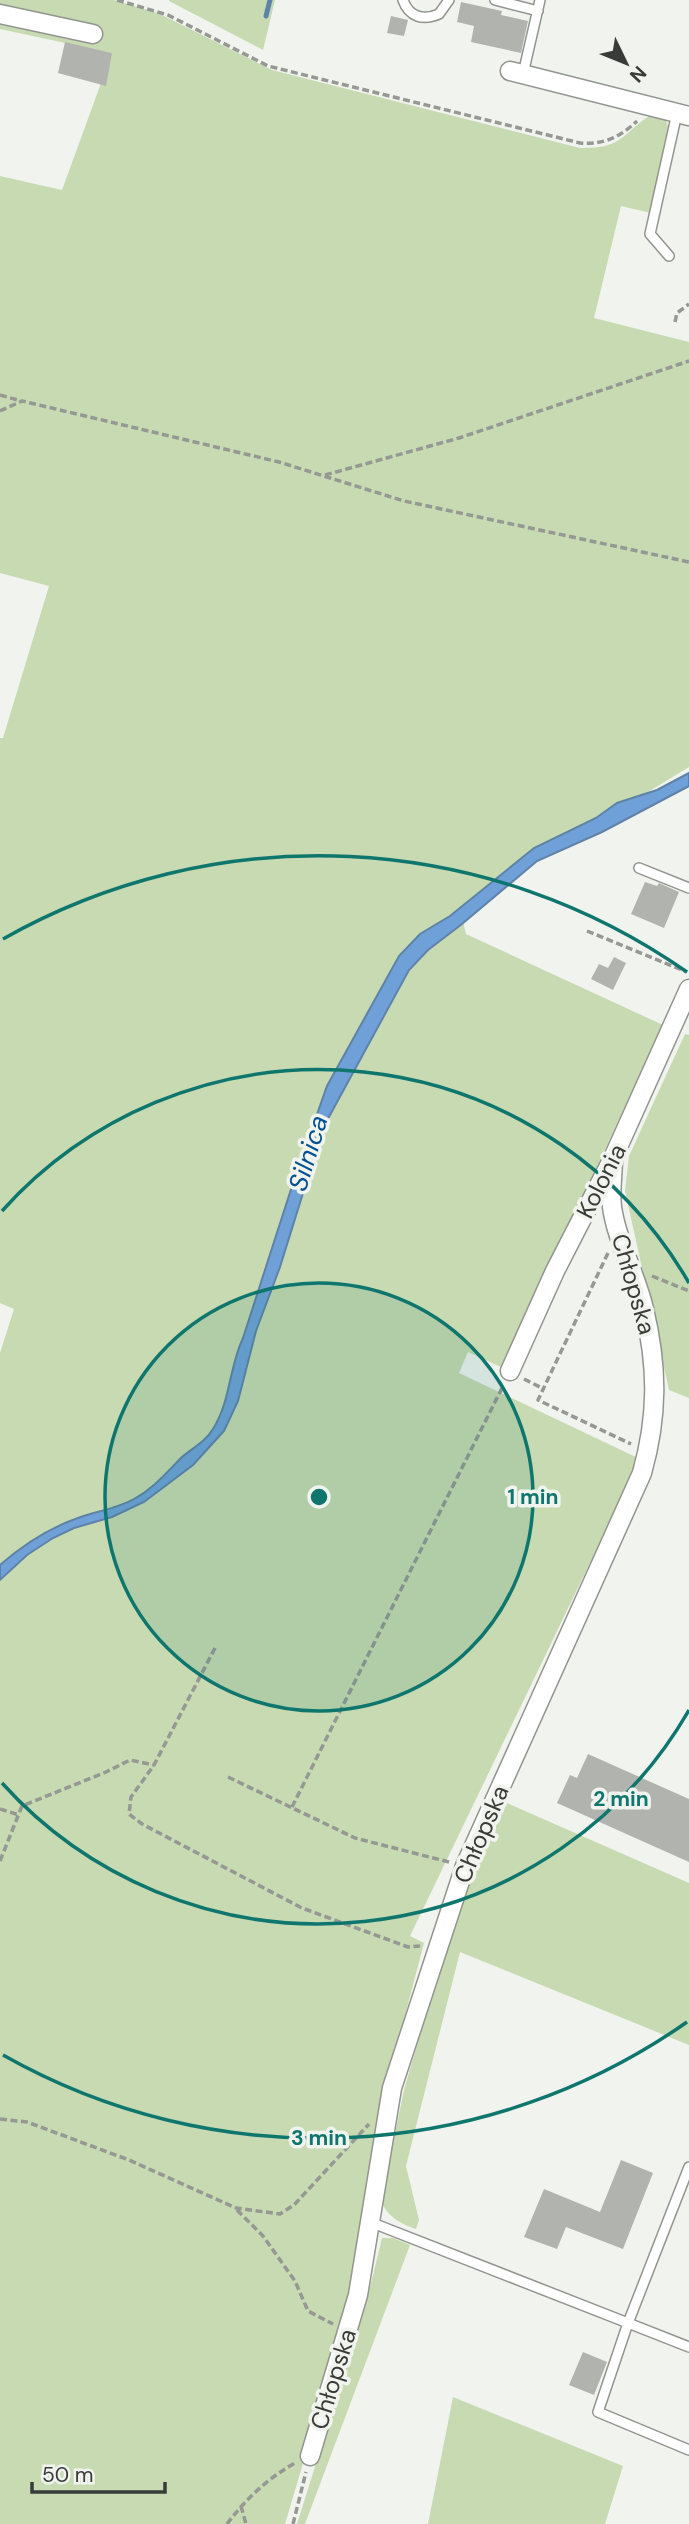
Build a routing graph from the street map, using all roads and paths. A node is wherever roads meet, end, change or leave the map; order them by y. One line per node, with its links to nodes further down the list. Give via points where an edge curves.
1 (117, 0): 10 (path, via 167,15 268,66 580,144 616,137)
2 (402, 0): 3 (lane, via 410,13 424,19 439,14)
3 (449, 0)
4 (495, 0): 6 (lane)
5 (540, 0): 6 (lane)
6 (538, 11): 9 (lane)
7 (0, 14): 8 (street)
8 (93, 34)
9 (516, 73): 10 (street)
10 (649, 105): 11 (street)
11 (683, 114): 12 (lane, via 650,234)
12 (669, 256)
13 (689, 304): 14 (path, via 677,313)
14 (676, 322)
15 (689, 361): 19 (path, via 459,438)
16 (0, 395): 17 (path)
17 (22, 401): 18 (path); 19 (path)
18 (0, 411)
19 (323, 476): 20 (path, via 404,501)
20 (689, 562)
21 (639, 868): 22 (lane)
22 (689, 888)
23 (587, 931): 24 (path)
24 (689, 972)
25 (689, 989): 26 (street, Kolonia)
26 (613, 1158): 27 (street, Chłopska, via 612,1205); 30 (street, Kolonia)
27 (617, 1232): 28 (street, Chłopska); 31 (path, via 538,1401)
28 (630, 1268): 29 (path); 31 (street, Chłopska, via 652,1350 654,1417)
29 (689, 1291)
30 (510, 1371): 35 (path)
31 (648, 1452): 39 (street, Chłopska)
32 (215, 1648): 33 (path)
33 (154, 1765): 37 (path, via 130,1760 22,1806); 40 (path, via 131,1797 129,1814 142,1824 302,1908 408,1947)
34 (228, 1777): 35 (path)
35 (292, 1807): 39 (path, via 355,1838)
36 (0, 1809): 37 (path)
37 (19, 1815): 38 (path)
38 (0, 1861)
39 (465, 1866): 40 (street, Chłopska)
40 (440, 1944): 41 (street, Chłopska)
41 (390, 2103): 44 (path, via 294,2205 280,2214); 45 (street, Chłopska)
42 (0, 2119): 44 (path, via 27,2122 129,2160)
43 (689, 2167): 46 (lane)
44 (236, 2208): 47 (path, via 295,2281 308,2311)
45 (370, 2222): 46 (lane); 47 (street, Chłopska, via 359,2295)
46 (628, 2323): 48 (lane); 49 (lane, via 598,2412)
47 (347, 2332): 50 (street, Chłopska)
48 (689, 2347)
49 (689, 2450)
50 (310, 2456): 51 (path, via 274,2474); 54 (path, Chłopska)
51 (241, 2506): 52 (path); 53 (path)
52 (227, 2524)
53 (246, 2524)
54 (293, 2524)

